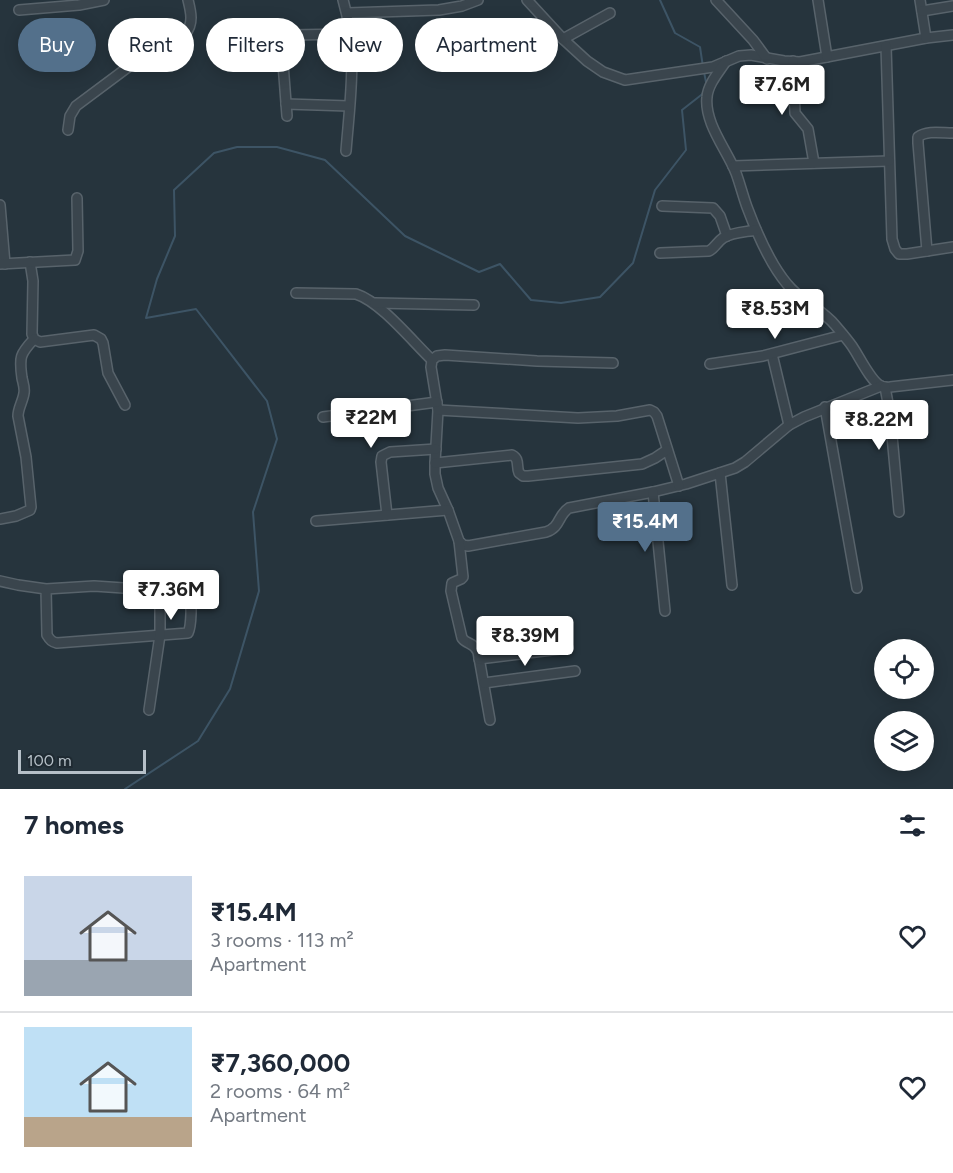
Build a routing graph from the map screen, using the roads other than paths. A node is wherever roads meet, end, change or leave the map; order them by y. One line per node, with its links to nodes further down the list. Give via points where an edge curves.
1 (104, 0): 12 (street)
2 (188, 0): 31 (street, via 190,29 143,56 76,106)
3 (343, 0): 16 (street)
4 (389, 0): 14 (street)
5 (478, 0): 14 (street, via 438,10)
6 (528, 0): 21 (street)
7 (731, 0): 10 (street)
8 (818, 0): 23 (street)
9 (920, 0): 13 (street)
10 (717, 1): 24 (street)
11 (953, 6): 13 (street)
12 (19, 10)
13 (922, 11): 20 (street)
14 (390, 12): 16 (street)
15 (610, 13): 21 (street)
16 (347, 14): 17 (street)
17 (348, 18)
18 (317, 35): 28 (street, via 283,38)
19 (953, 35): 20 (street)
20 (926, 38): 22 (street)
21 (563, 39): 25 (street, via 603,72 625,80 712,67)
22 (885, 46): 23 (street); 34 (street)
23 (827, 57): 26 (street)
24 (767, 58): 25 (street, via 751,55); 26 (street)
25 (726, 60): 36 (street, via 706,98 714,128)
26 (793, 61): 35 (street, via 795,113 808,129)
27 (352, 72): 29 (street)
28 (286, 104): 29 (street); 30 (street)
29 (350, 105): 33 (street)
30 (287, 116)
31 (68, 130)
32 (953, 133): 43 (street, via 918,137)
33 (346, 151)
34 (889, 161): 35 (street); 43 (street, via 895,249 899,254)
35 (814, 164): 36 (street)
36 (733, 166): 40 (street)
37 (77, 198): 45 (street, via 75,260)
38 (0, 205): 46 (street)
39 (662, 206): 41 (street, via 713,208)
40 (756, 230): 41 (street); 50 (street, via 787,285 828,316)
41 (728, 236): 44 (street, via 709,251)
42 (953, 247): 43 (street)
43 (927, 251)
44 (660, 253)
45 (30, 262): 46 (street); 51 (street)
46 (3, 264)
47 (296, 292): 48 (street, via 356,294)
48 (375, 303): 49 (street); 53 (street)
49 (474, 305)
50 (843, 335): 52 (street); 57 (street, via 873,380)
51 (34, 339): 58 (street, via 40,342 98,336 103,343 108,373); 72 (street, via 21,355 24,389 18,416 31,507 27,512)
52 (772, 354): 55 (street); 62 (street)
53 (432, 360): 54 (street, via 445,355); 59 (street)
54 (613, 363)
55 (711, 364)
56 (953, 380): 57 (street)
57 (883, 387): 60 (street); 70 (street, via 890,414)
58 (125, 405)
59 (438, 406): 61 (street); 63 (street); 64 (street, via 589,418 650,410 657,417)
60 (825, 407): 62 (street); 77 (street)
61 (323, 417)
62 (789, 425): 66 (street, via 745,462)
63 (436, 448): 65 (street); 71 (street, via 382,456)
64 (667, 450): 65 (street, via 642,464 528,476 519,473 518,462 512,455); 67 (street)
65 (435, 463): 69 (street, via 438,488)
66 (720, 473): 67 (street); 76 (street)
67 (679, 486): 68 (street)
68 (653, 492): 74 (street, via 569,508 562,513 558,525 546,532 468,546); 80 (street)
69 (448, 510): 71 (street); 74 (street)
70 (898, 512)
71 (387, 515): 73 (street)
72 (0, 519)
73 (316, 521)
74 (459, 541): 83 (street, via 463,576 452,583 451,591 462,638 476,647)
75 (0, 581): 78 (street)
76 (732, 585)
77 (857, 588)
78 (46, 589): 79 (street, via 94,586); 81 (street, via 47,635 53,642)
79 (160, 591): 81 (street); 81 (street, via 188,594 190,628 188,633)
80 (664, 612)
81 (159, 635): 86 (street)
82 (568, 648): 83 (street)
83 (479, 659): 85 (street)
84 (575, 671): 85 (street)
85 (484, 683): 87 (street)
86 (149, 710)
87 (490, 720)

